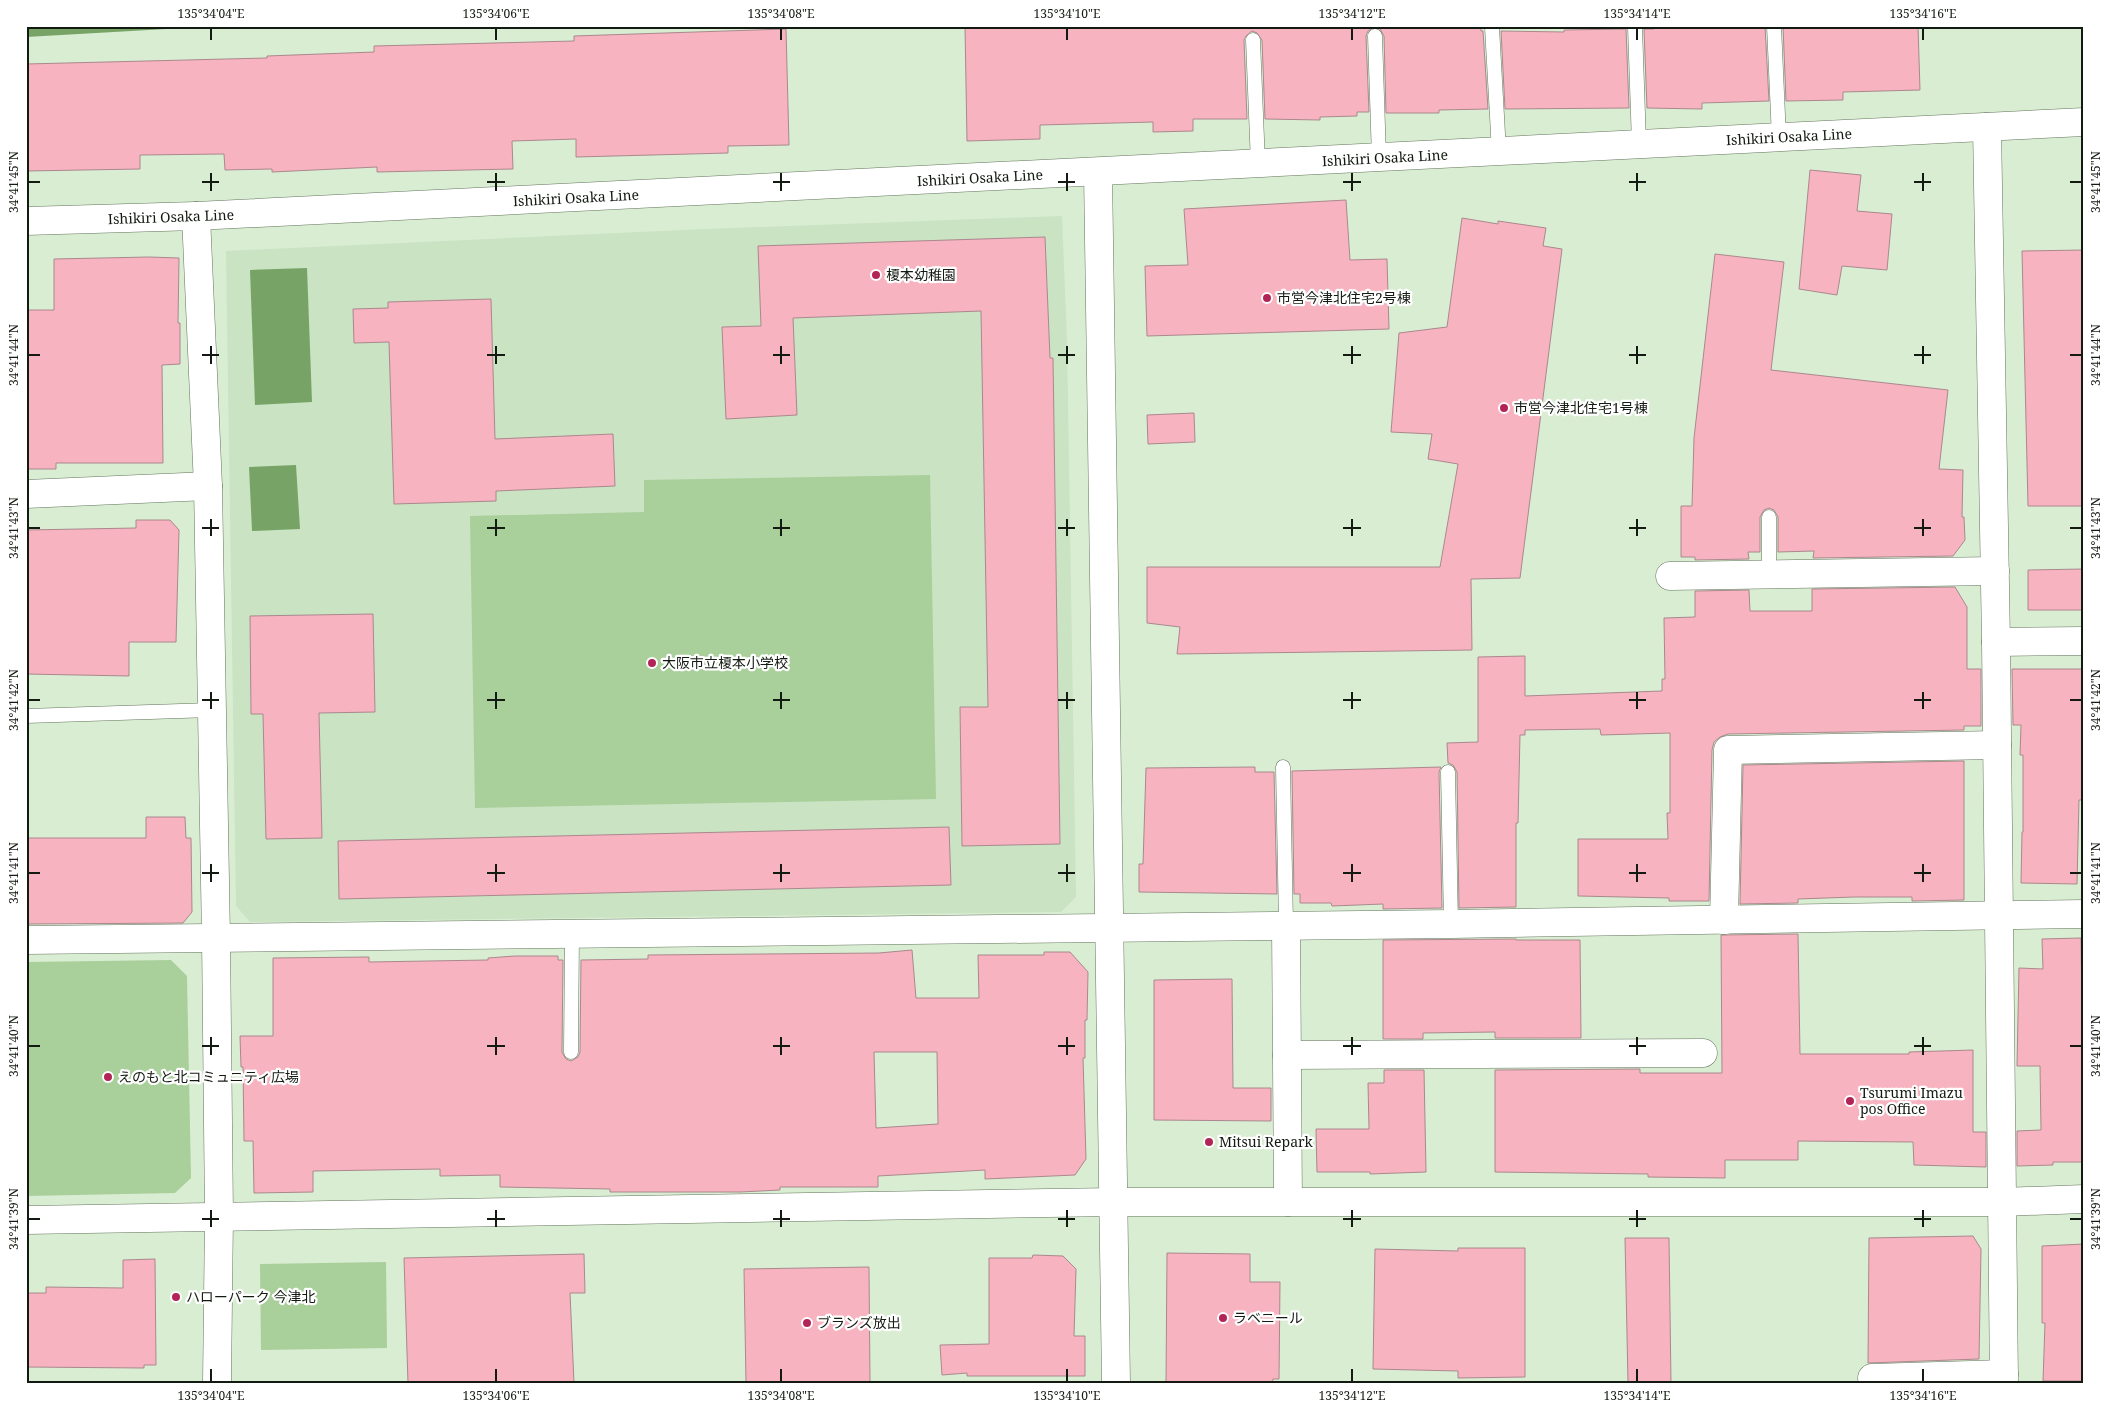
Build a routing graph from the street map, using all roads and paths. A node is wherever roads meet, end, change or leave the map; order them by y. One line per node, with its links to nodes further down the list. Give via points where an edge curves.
1 (1774, 26): 8 (lane)
2 (1492, 27): 10 (lane)
3 (1634, 27): 9 (lane)
4 (1375, 36): 11 (lane)
5 (1253, 40): 12 (lane)
6 (2084, 122): 7 (street, Ishikiri Osaka Line)
7 (1987, 127): 8 (street, Ishikiri Osaka Line); 19 (street)
8 (1779, 138): 9 (street, Ishikiri Osaka Line)
9 (1639, 144): 10 (street, Ishikiri Osaka Line)
10 (1500, 152): 11 (street, Ishikiri Osaka Line)
11 (1379, 158): 12 (street, Ishikiri Osaka Line)
12 (1258, 164): 13 (street, Ishikiri Osaka Line)
13 (1098, 172): 14 (street, Ishikiri Osaka Line); 34 (street)
14 (196, 216): 15 (street, Ishikiri Osaka Line); 16 (street)
15 (26, 220)
16 (208, 486): 17 (street); 24 (street)
17 (26, 494)
18 (1769, 518): 20 (lane)
19 (1995, 571): 20 (street); 23 (street)
20 (1769, 575): 21 (street)
21 (1670, 576)
22 (2084, 641): 23 (street)
23 (1996, 642): 26 (street)
24 (212, 710): 25 (lane); 36 (street)
25 (26, 716)
26 (1997, 745): 30 (street); 31 (street, via 1728,750)
27 (1283, 768): 33 (lane)
28 (1448, 772): 32 (lane)
29 (2084, 914): 30 (street)
30 (1998, 916): 31 (street); 44 (street)
31 (1724, 920): 32 (street)
32 (1451, 924): 33 (street)
33 (1286, 925): 34 (street); 40 (street)
34 (1111, 928): 35 (street); 42 (street)
35 (572, 934): 36 (street); 38 (lane)
36 (216, 938): 37 (street); 45 (street)
37 (26, 940)
38 (571, 1052)
39 (1703, 1053): 40 (street)
40 (1287, 1055): 43 (street)
41 (2084, 1199): 44 (street)
42 (1114, 1202): 43 (street); 45 (street); 50 (street)
43 (1288, 1202): 44 (street)
44 (2002, 1202): 48 (street)
45 (220, 1216): 46 (street); 49 (street)
46 (26, 1220)
47 (1872, 1378): 48 (street)
48 (2004, 1379)
49 (217, 1383)
50 (1116, 1383)

